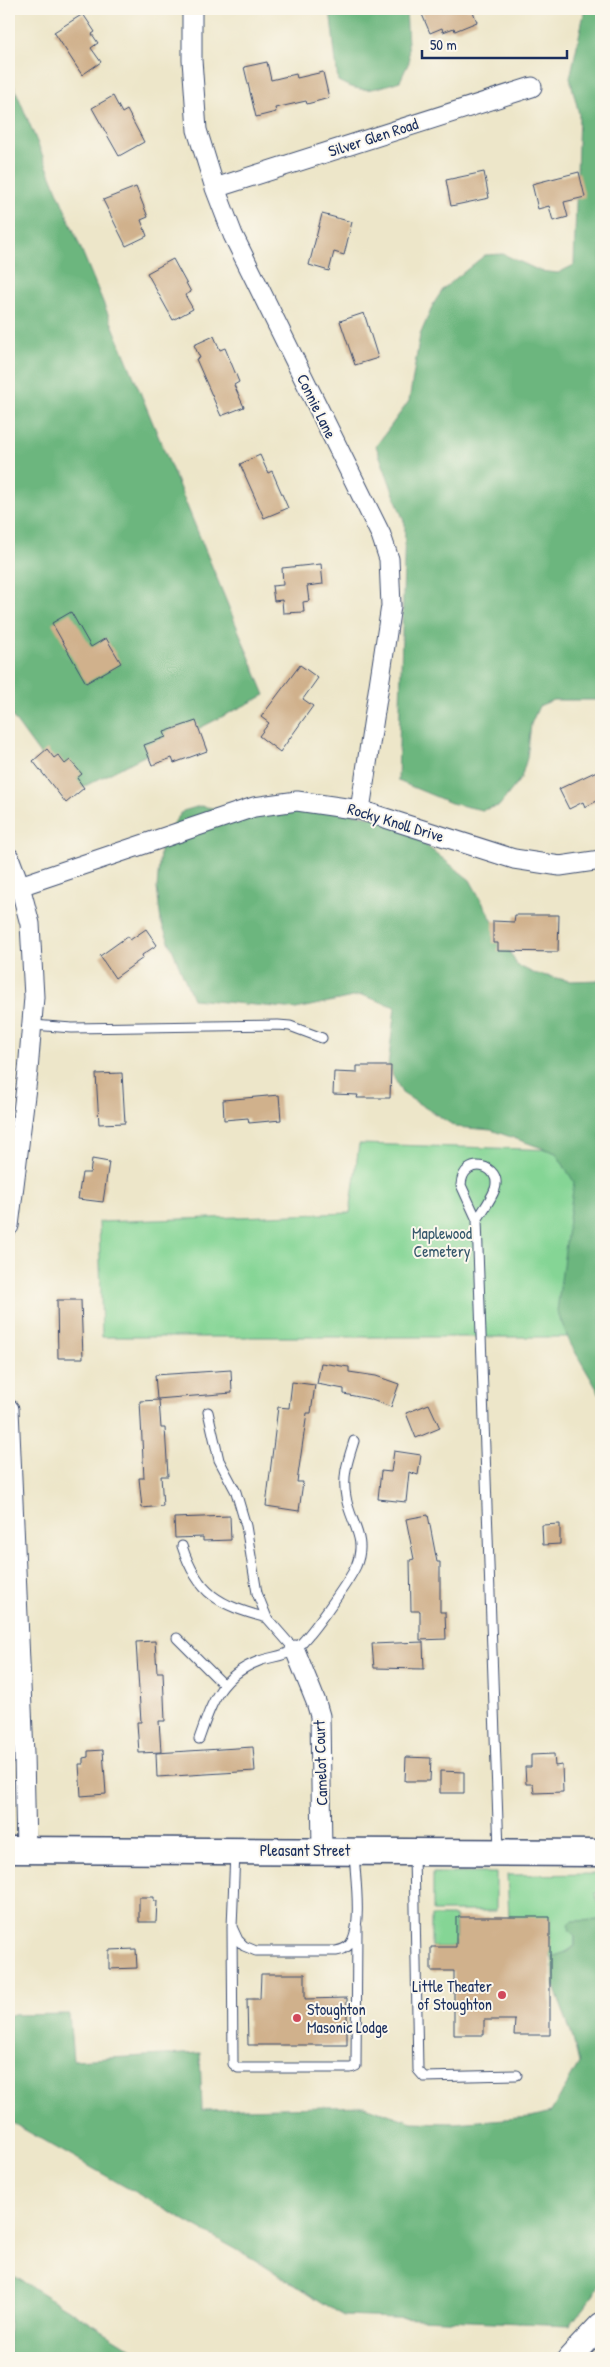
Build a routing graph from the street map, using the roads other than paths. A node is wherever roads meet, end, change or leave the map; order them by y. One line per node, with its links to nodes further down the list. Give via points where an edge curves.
1 (192, 9): 3 (street, Connie Lane, via 197,130)
2 (532, 87): 3 (street, Silver Glen Road)
3 (215, 188): 4 (street, Connie Lane, via 233,235 377,526 389,559 391,606)
4 (360, 810): 6 (street, Rocky Knoll Drive, via 514,859 560,866); 7 (street, Rocky Knoll Drive, via 297,802 254,807)
5 (9, 857): 7 (street)
6 (601, 860)
7 (20, 886): 8 (street, via 30,924 34,960)
8 (33, 1025): 9 (lane, via 72,1028 278,1025); 10 (street)
9 (322, 1038)
10 (14, 1137): 12 (street)
11 (477, 1220): 11 (lane, via 496,1183 492,1173 483,1166 467,1170 461,1180); 28 (lane)
12 (9, 1226)
13 (9, 1409): 22 (street, via 24,1754)
14 (208, 1412): 17 (lane, via 219,1460 236,1492 246,1526 257,1593)
15 (354, 1441): 19 (lane, via 344,1475 346,1498 362,1550 340,1592)
16 (182, 1546): 17 (lane, via 189,1566 210,1594 222,1604)
17 (267, 1618): 19 (lane)
18 (177, 1638): 20 (lane)
19 (295, 1650): 20 (lane, via 240,1669); 24 (street, Camelot Court, via 320,1716)
20 (223, 1684): 21 (lane, via 211,1705)
21 (199, 1739)
22 (17, 1850): 23 (main road, Pleasant Street)
23 (234, 1850): 24 (main road, Pleasant Street); 29 (lane)
24 (322, 1850): 25 (main road, Pleasant Street)
25 (353, 1850): 26 (main road, Pleasant Street); 30 (lane)
26 (414, 1852): 28 (main road, Pleasant Street); 31 (lane, via 418,2070 424,2077)
27 (601, 1853): 28 (main road, Pleasant Street)
28 (499, 1854)
29 (232, 1927): 30 (lane, via 244,1946 256,1951 336,1951 350,1944); 30 (lane, via 233,2064 238,2068 356,2066)
30 (357, 1927)
31 (517, 2075)
32 (601, 2325): 33 (street)
33 (570, 2358)

